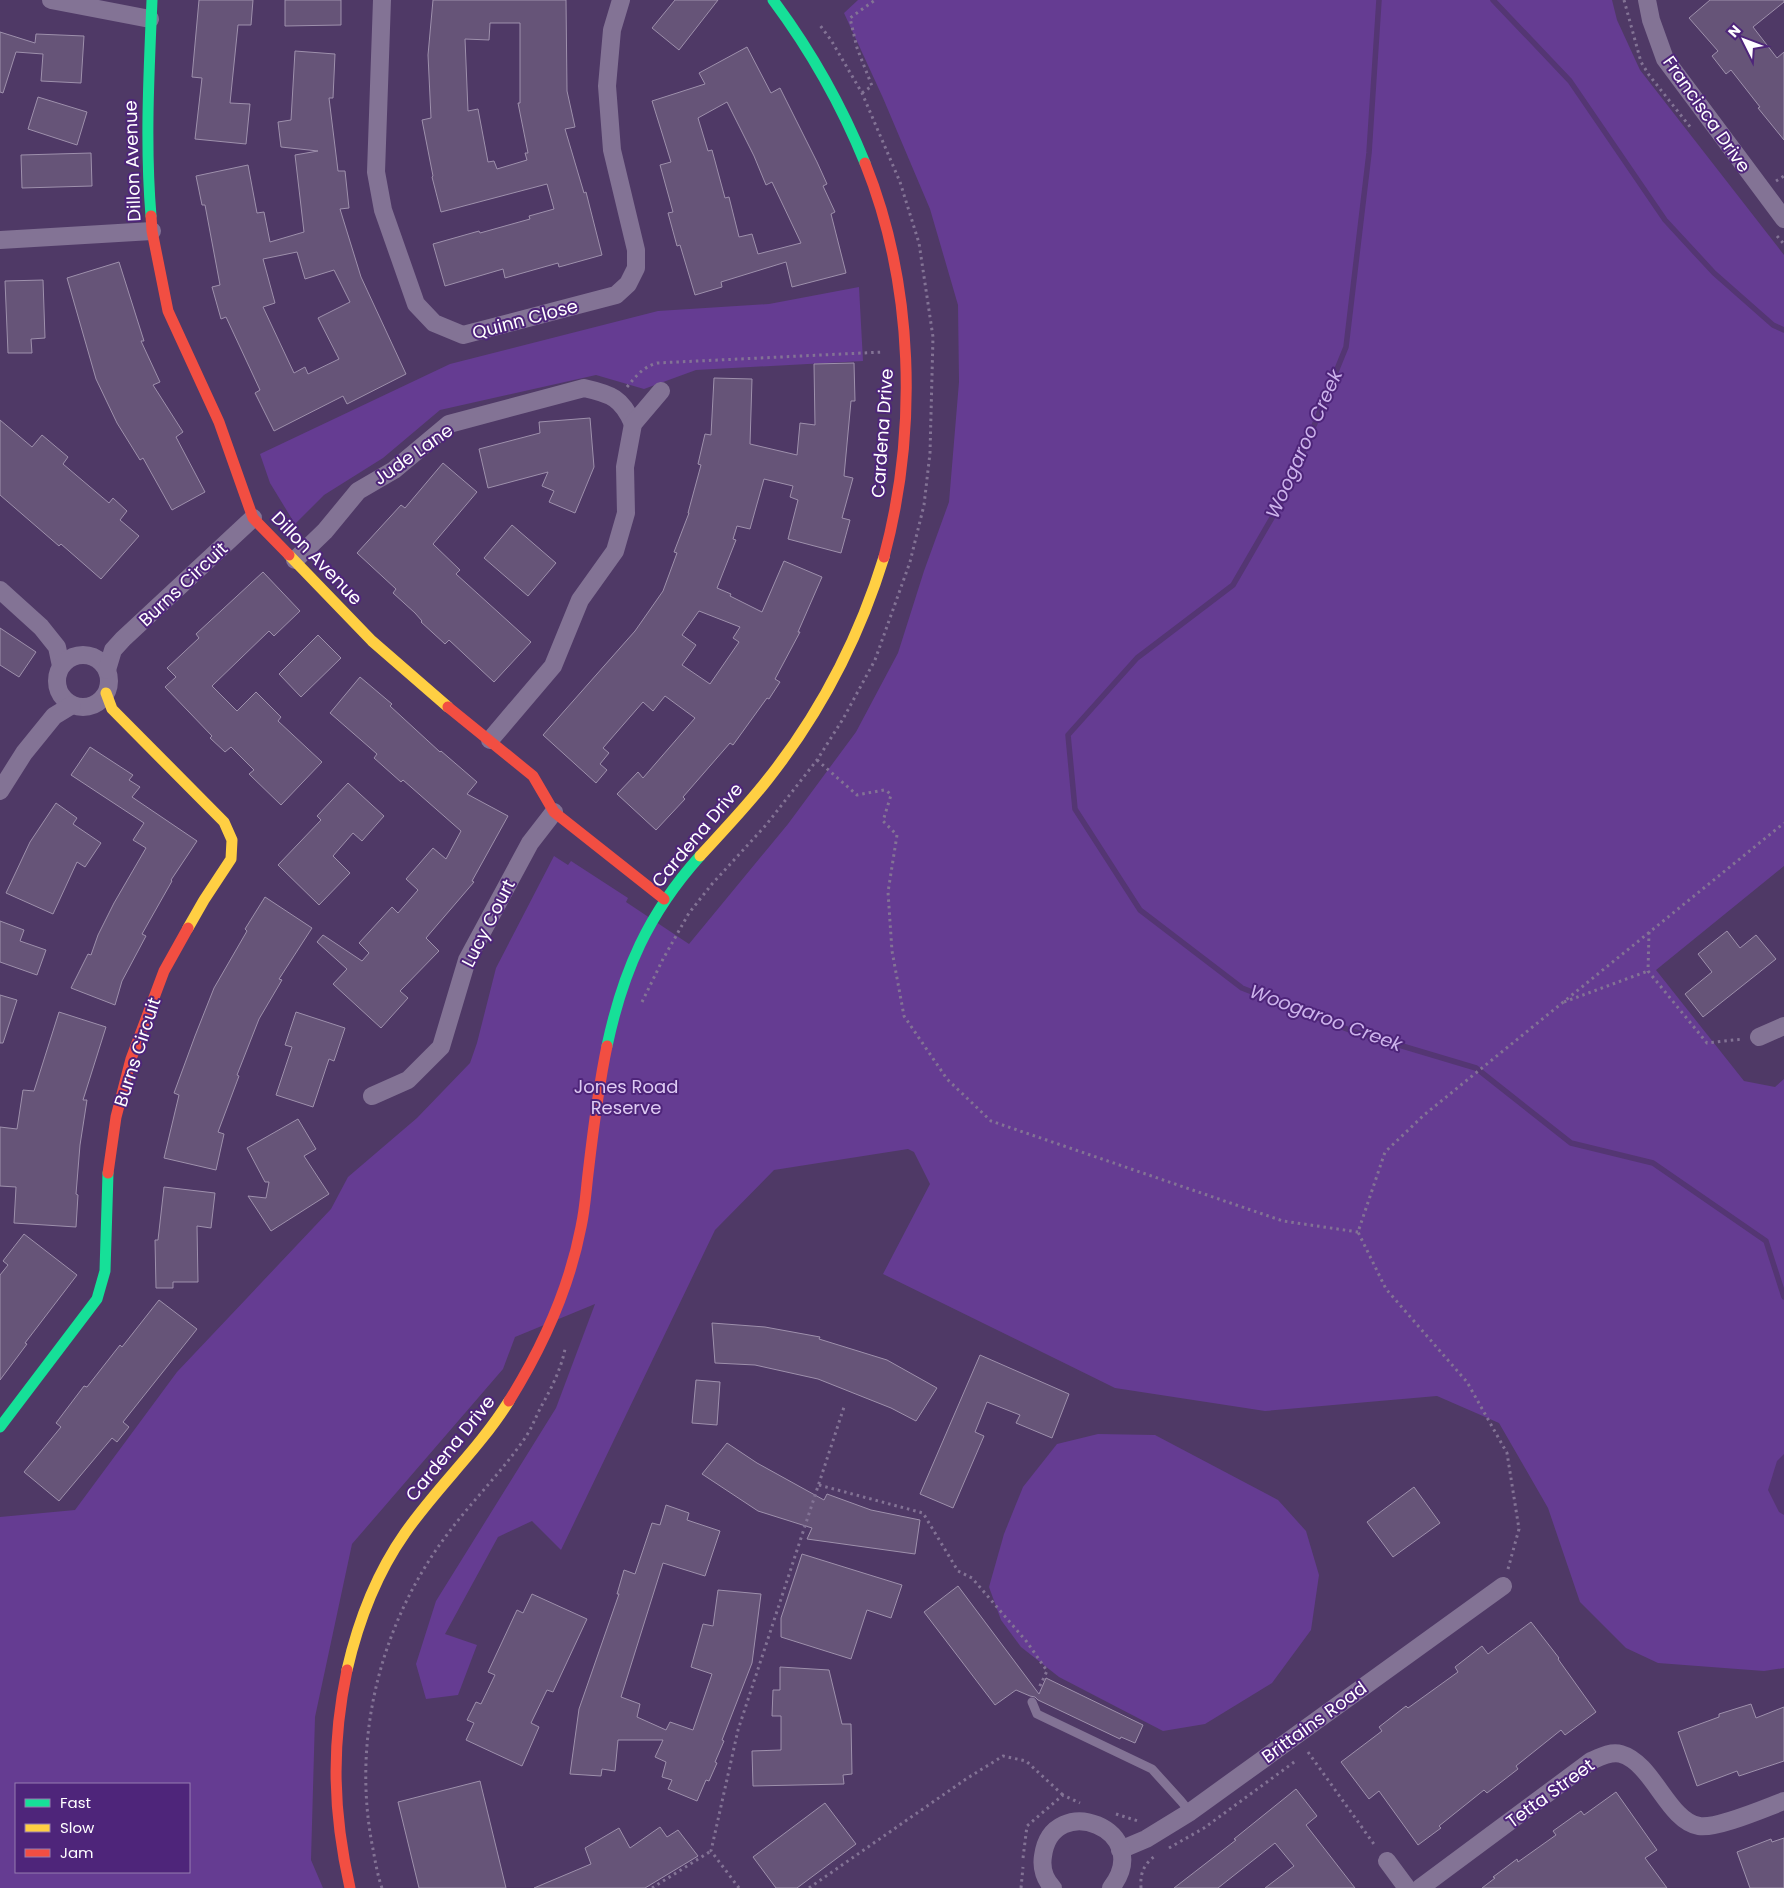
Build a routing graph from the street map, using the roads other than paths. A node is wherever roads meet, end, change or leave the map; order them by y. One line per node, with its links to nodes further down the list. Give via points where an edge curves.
1 (50, 0): 7 (street)
2 (152, 0): 7 (street, Dillon Avenue)
3 (382, 0): 4 (street, Quinn Close, via 376,172 383,210 416,304 434,323 463,335 616,295 628,284 636,268 636,250 612,150 607,86 612,30)
4 (621, 0)
5 (773, 0): 23 (street, Cardena Drive, via 811,54 837,99 877,194 899,290 905,351 900,481 890,536 872,593 856,634 810,722 744,807 691,864)
6 (1647, 0): 8 (street, Francisca Drive, via 1665,60)
7 (150, 19): 9 (street, Dillon Avenue, via 146,168)
8 (1784, 219)
9 (152, 231): 10 (street); 13 (street, Dillon Avenue, via 168,311 219,422)
10 (0, 240)
11 (661, 391): 12 (street)
12 (633, 424): 14 (street, Jude Lane, via 617,399 584,388 449,424 394,470 358,492); 20 (street, via 625,467 626,513 615,551 580,600 554,666)
13 (253, 518): 14 (street, Dillon Avenue); 17 (street, Burns Circuit)
14 (295, 560): 20 (street, Dillon Avenue, via 372,641)
15 (0, 590): 16 (street, via 41,627)
16 (67, 661): 17 (street, via 89,655); 18 (street, via 56,680)
17 (102, 664): 19 (street, via 109,677)
18 (66, 700): 19 (street, via 80,707); 21 (street, via 24,753)
19 (104, 702): 27 (street, Burns Circuit, via 224,822 232,840 231,859 164,971 131,1059 114,1126 108,1175 105,1271 97,1299)
20 (490, 740): 22 (street, Dillon Avenue, via 534,776)
21 (0, 791)
22 (554, 812): 23 (street, Dillon Avenue); 26 (street, Lucy Court, via 530,843 467,960 441,1047 408,1080)
23 (664, 899): 34 (street, Cardena Drive, via 637,947 618,998 598,1095 581,1226 560,1300 539,1348 506,1407 396,1546 378,1578 354,1645 342,1692 334,1779 341,1855)
24 (1784, 1026): 25 (street)
25 (1759, 1038)
26 (372, 1096)
27 (0, 1427)
28 (1503, 1586): 31 (street, Brittains Road)
29 (1032, 1702): 31 (lane, via 1037,1714 1152,1769)
30 (1784, 1801): 38 (street, Tetta Street, via 1712,1826 1698,1826 1682,1818 1641,1767 1620,1754 1606,1755 1591,1761)
31 (1190, 1812): 32 (street, Brittains Road, via 1146,1839)
32 (1120, 1850): 35 (street, via 1109,1831 1100,1825 1079,1821 1068,1823 1049,1839 1044,1850 1044,1874); 36 (street, via 1121,1870)
33 (1387, 1861): 37 (street)
34 (350, 1888)
35 (1054, 1888)
36 (1111, 1888)
37 (1407, 1888)
38 (1420, 1888)

